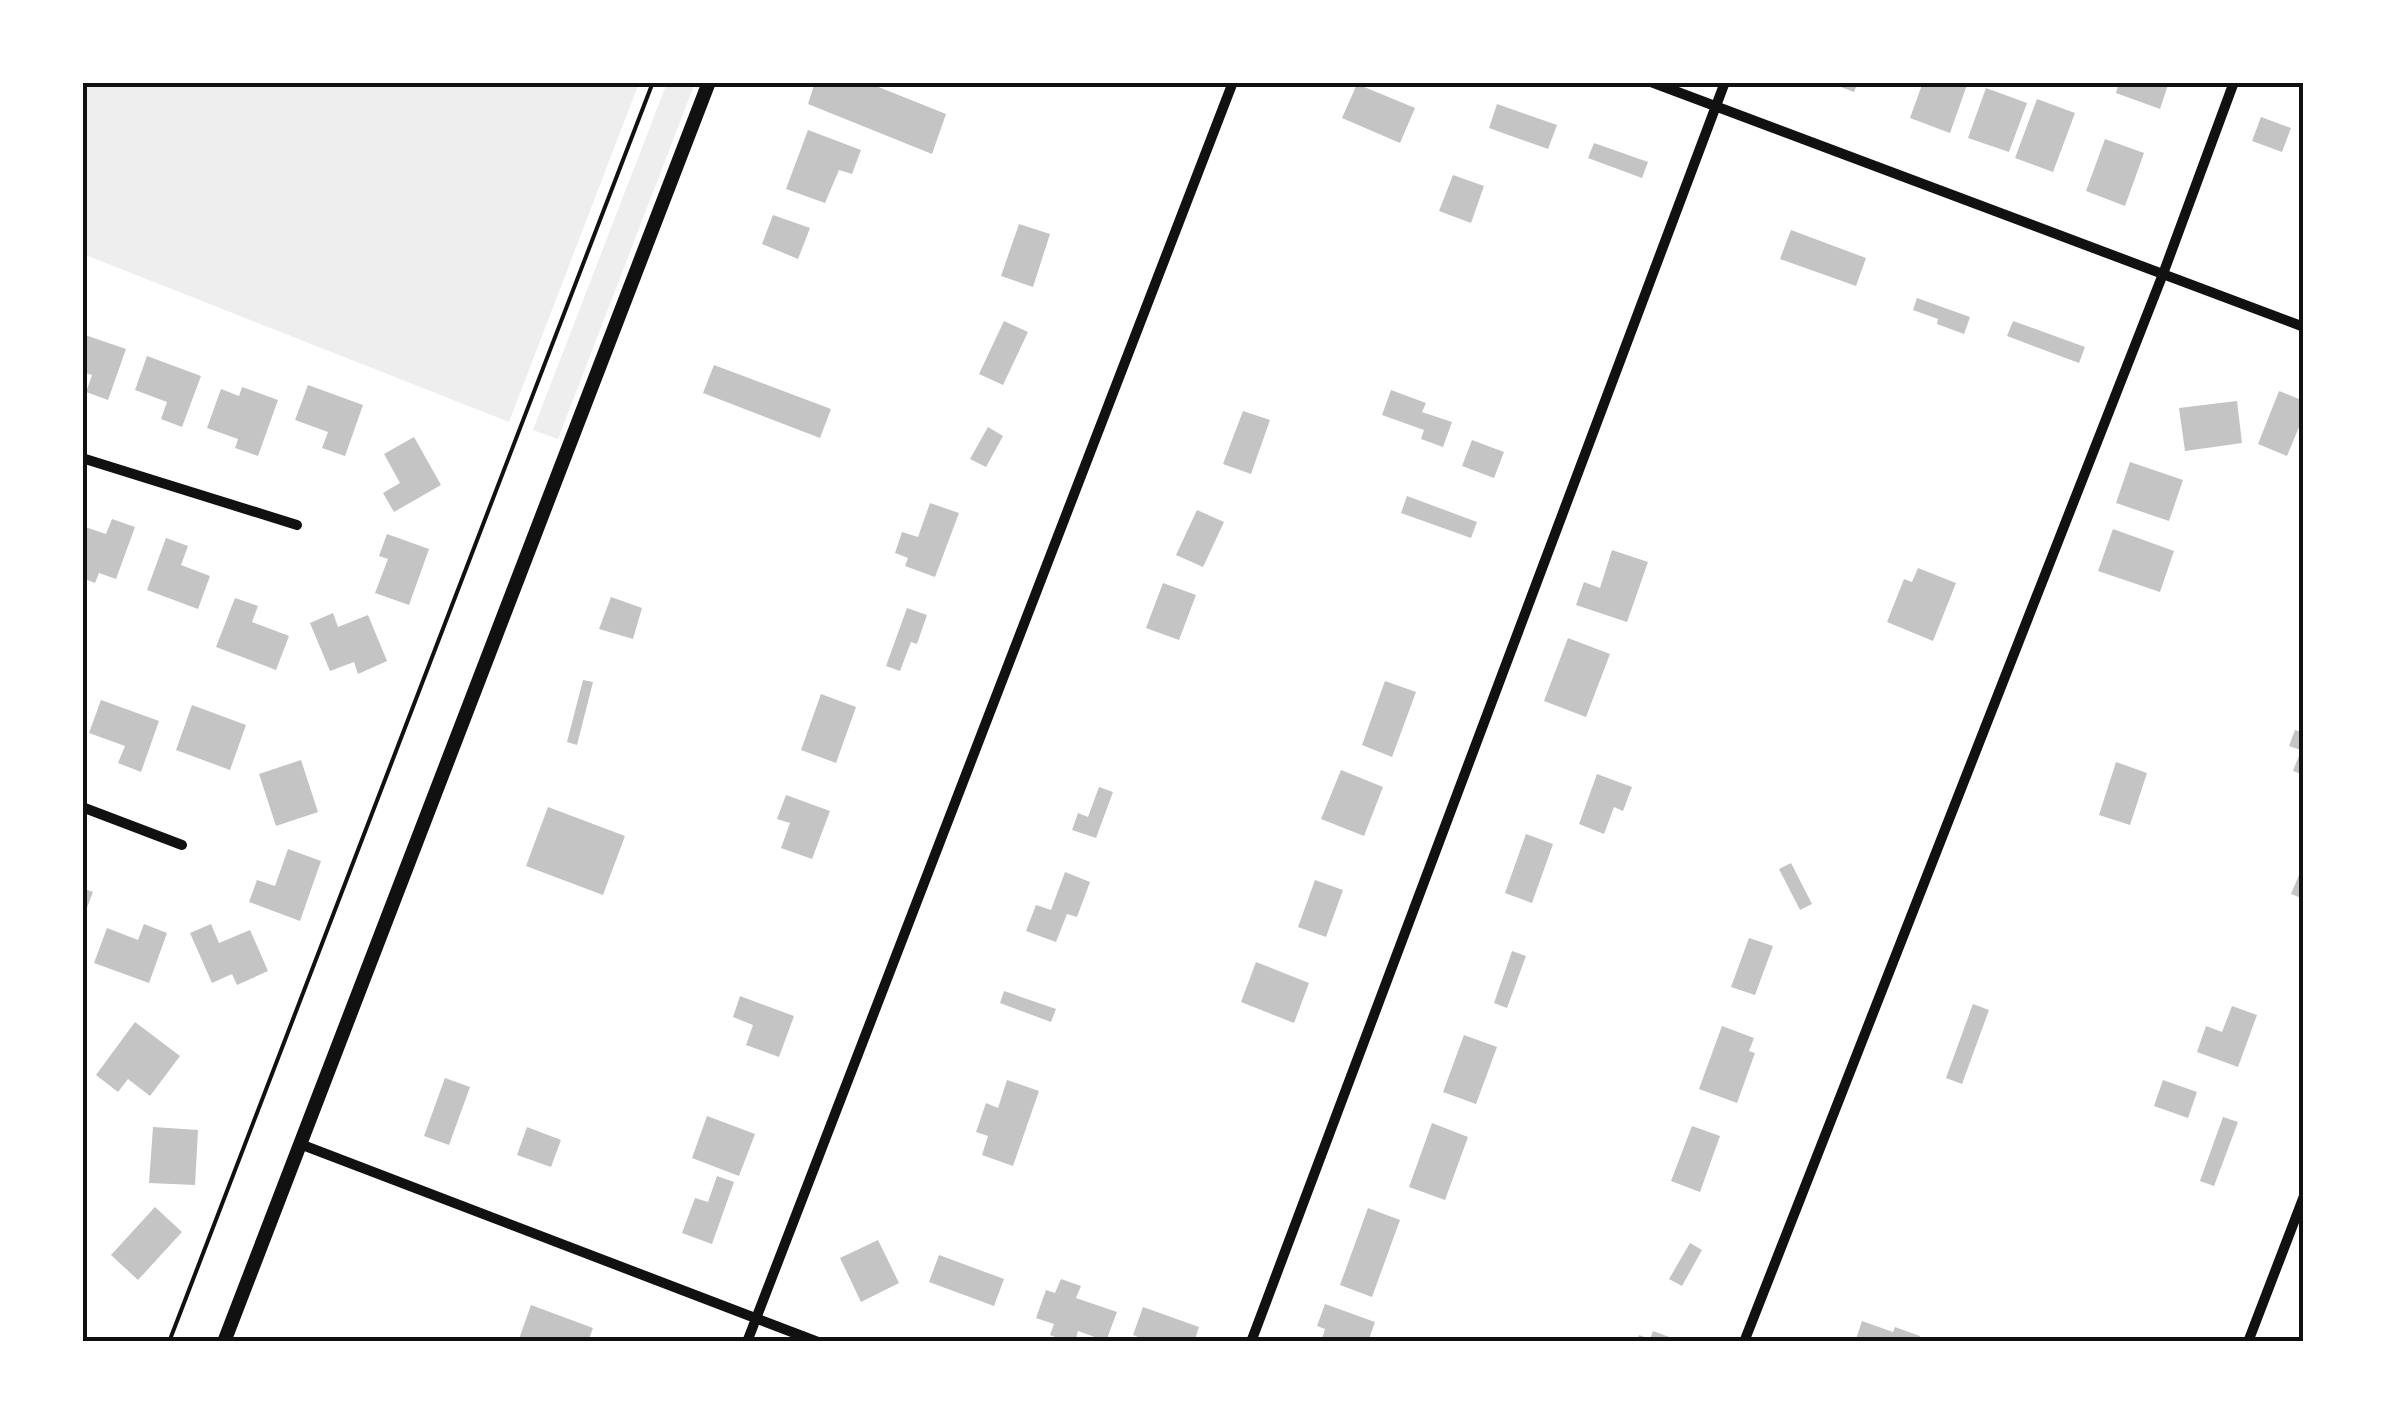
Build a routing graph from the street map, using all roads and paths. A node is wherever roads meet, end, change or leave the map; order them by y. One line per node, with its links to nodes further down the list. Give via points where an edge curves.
1 (653, 82): 17 (path)
2 (709, 82): 14 (main road)
3 (1233, 82): 16 (street)
4 (1651, 82): 7 (street)
5 (1725, 82): 7 (street)
6 (2234, 82): 8 (street)
7 (1715, 108): 8 (street); 21 (street)
8 (2163, 274): 9 (street); 22 (street)
9 (2304, 328)
10 (82, 458): 11 (street)
11 (297, 525)
12 (82, 807): 13 (street)
13 (182, 845)
14 (300, 1144): 16 (street); 18 (main road)
15 (2304, 1196): 23 (street)
16 (756, 1318): 19 (street); 20 (street)
17 (169, 1342)
18 (224, 1342)
19 (746, 1342)
20 (818, 1342)
21 (1251, 1342)
22 (1744, 1342)
23 (2248, 1342)

